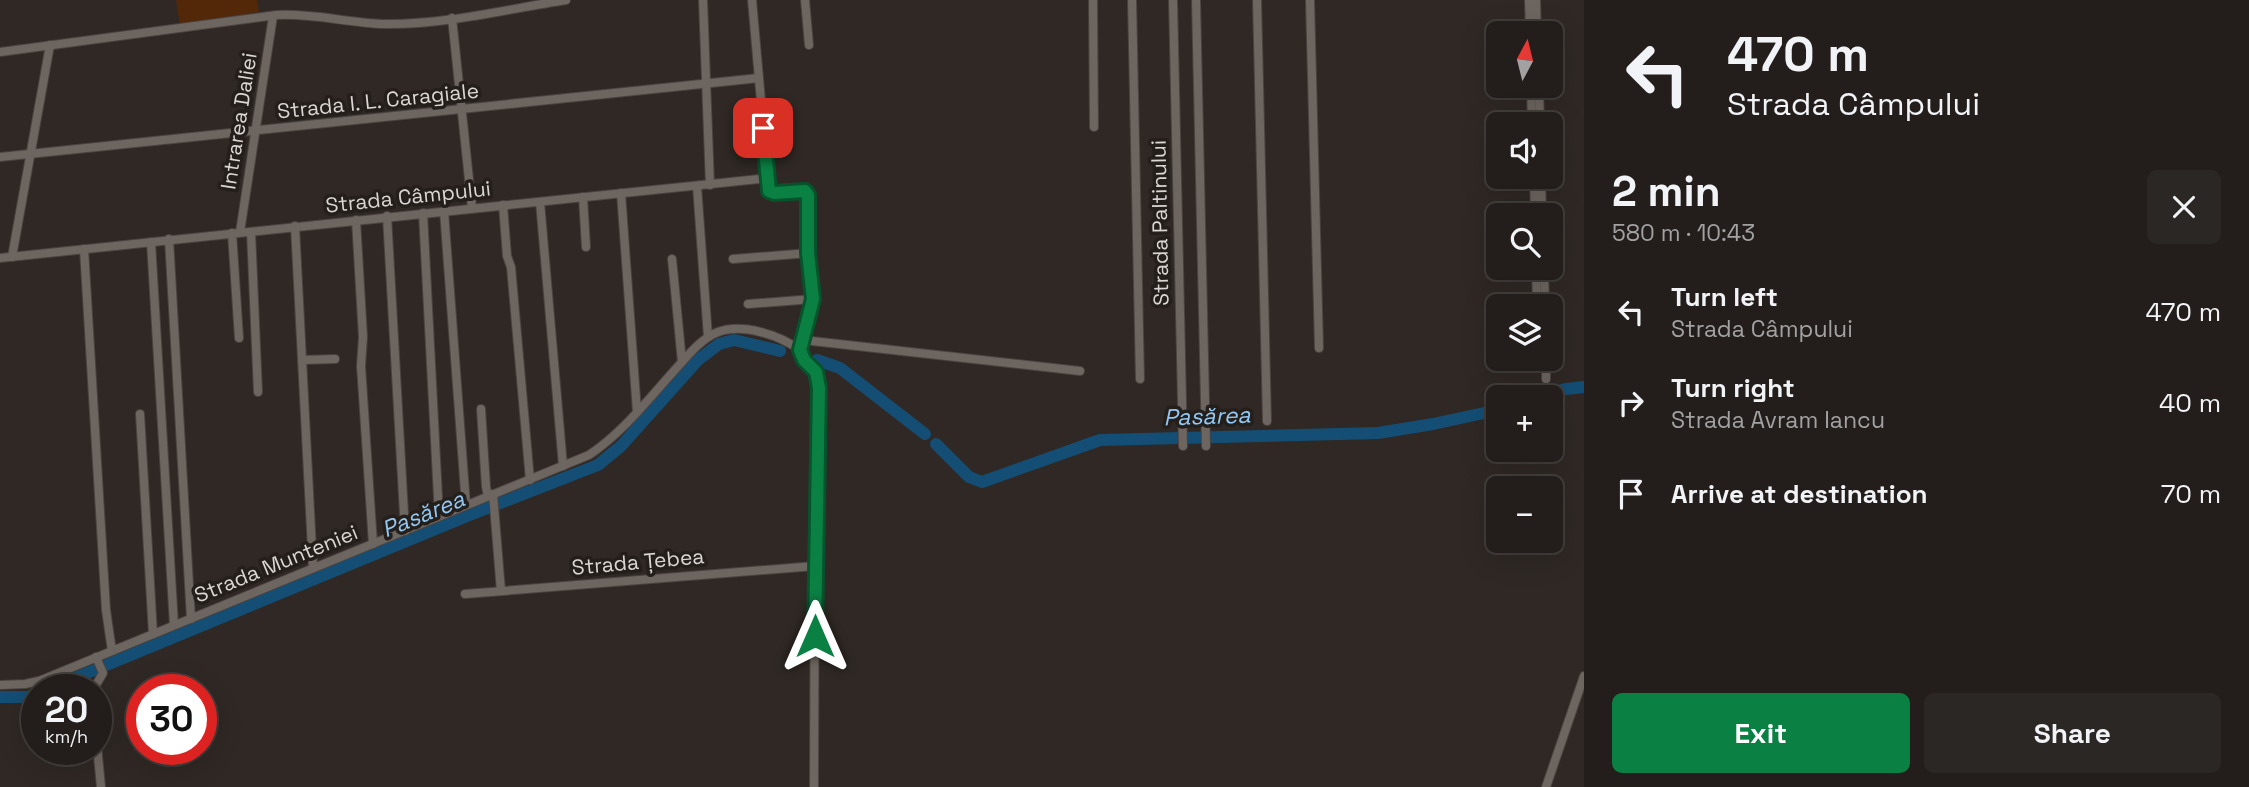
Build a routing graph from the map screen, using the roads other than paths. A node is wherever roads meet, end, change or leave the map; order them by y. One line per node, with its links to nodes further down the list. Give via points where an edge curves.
1 (566, 0): 14 (street)
2 (703, 0): 21 (street)
3 (752, 0): 20 (street)
4 (805, 0): 18 (street)
5 (1093, 0): 23 (street)
6 (1132, 0): 63 (street)
7 (1173, 0): 71 (street, Strada Paltinului)
8 (1196, 0): 72 (street)
9 (1257, 0): 69 (street)
10 (1310, 0): 56 (street)
11 (1529, 0): 15 (street)
12 (1536, 0): 16 (street)
13 (273, 16): 14 (street, via 298,14 387,24); 17 (street); 24 (street, Intrarea Daliei)
14 (452, 18): 22 (street)
15 (1530, 21)
16 (1537, 21)
17 (50, 45): 19 (street); 25 (street)
18 (809, 45)
19 (0, 52)
20 (759, 78): 21 (street, Strada I. L. Caragiale); 27 (street)
21 (706, 84): 22 (street, Strada I. L. Caragiale); 28 (street)
22 (462, 110): 24 (street, Strada I. L. Caragiale); 34 (street)
23 (1094, 127)
24 (256, 131): 25 (street, Strada I. L. Caragiale); 41 (street, Intrarea Daliei)
25 (31, 153): 26 (street, Strada I. L. Caragiale); 47 (street)
26 (0, 157)
27 (768, 178): 28 (street, Strada Câmpului); 46 (street, via 771,193 807,192)
28 (710, 184): 29 (street, Strada Câmpului)
29 (697, 186): 30 (street, Strada Câmpului); 53 (street)
30 (621, 193): 31 (street, Strada Câmpului); 67 (street)
31 (583, 197): 32 (street, Strada Câmpului); 44 (street)
32 (540, 202): 33 (street, Strada Câmpului); 73 (street)
33 (503, 205): 34 (street, Strada Câmpului); 74 (street)
34 (472, 208): 35 (street, Strada Câmpului)
35 (444, 211): 36 (street, Strada Câmpului); 76 (street)
36 (423, 213): 37 (street, Strada Câmpului); 77 (street)
37 (387, 216): 38 (street, Strada Câmpului); 79 (street)
38 (356, 220): 39 (street, Strada Câmpului); 80 (street)
39 (295, 226): 40 (street, Strada Câmpului); 59 (street)
40 (251, 232): 41 (street, Strada Câmpului); 65 (street)
41 (236, 233): 42 (street, Strada Câmpului); 54 (street, Intrarea Daliei)
42 (169, 239): 43 (street, Strada Câmpului); 85 (street)
43 (151, 242): 45 (street, Strada Câmpului); 86 (street)
44 (586, 247)
45 (84, 248): 47 (street, Strada Câmpului); 88 (street)
46 (808, 253): 50 (street); 51 (street)
47 (12, 257): 48 (street, Strada Câmpului)
48 (0, 258)
49 (672, 259): 60 (street)
50 (733, 259)
51 (813, 299): 52 (street); 55 (street)
52 (748, 304)
53 (708, 337): 57 (street, via 731,329 749,331 781,339); 60 (street, Strada Munteniei)
54 (239, 338)
55 (803, 340): 57 (street); 61 (street)
56 (1319, 348)
57 (800, 350): 81 (street, via 816,372 819,388)
58 (335, 359): 59 (street)
59 (302, 360): 82 (street)
60 (682, 362): 67 (street, Strada Munteniei)
61 (1080, 371)
62 (1546, 371): 64 (street)
63 (1140, 379)
64 (1546, 379)
65 (258, 392)
66 (481, 409): 75 (street, via 486,487)
67 (637, 412): 73 (street, Strada Munteniei, via 605,445)
68 (140, 414): 78 (street)
69 (1268, 421)
70 (138, 444): 78 (street, via 142,524)
71 (1183, 446)
72 (1206, 446)
73 (563, 466): 74 (street, Strada Munteniei)
74 (530, 480): 75 (street, Strada Munteniei)
75 (492, 500): 76 (street, Strada Munteniei); 83 (street)
76 (466, 505): 77 (street, Strada Munteniei)
77 (439, 516): 79 (street, Strada Munteniei)
78 (147, 528): 87 (street)
79 (405, 531): 80 (street, Strada Munteniei)
80 (373, 544): 82 (street, Strada Munteniei)
81 (815, 566): 83 (street, Strada Țebea); 95 (street)
82 (313, 568): 85 (street, Strada Munteniei)
83 (501, 591): 84 (street, Strada Țebea)
84 (465, 594)
85 (191, 618): 86 (street, Strada Munteniei)
86 (174, 625): 87 (street, Strada Munteniei)
87 (153, 634): 88 (street, Strada Munteniei)
88 (112, 651): 89 (street, Strada Munteniei)
89 (97, 659): 90 (street); 92 (street, Strada Munteniei, via 40,681)
90 (102, 674)
91 (1584, 676): 96 (street)
92 (0, 685)
93 (99, 765): 94 (street)
94 (102, 787)
95 (814, 787)
96 (1546, 787)

